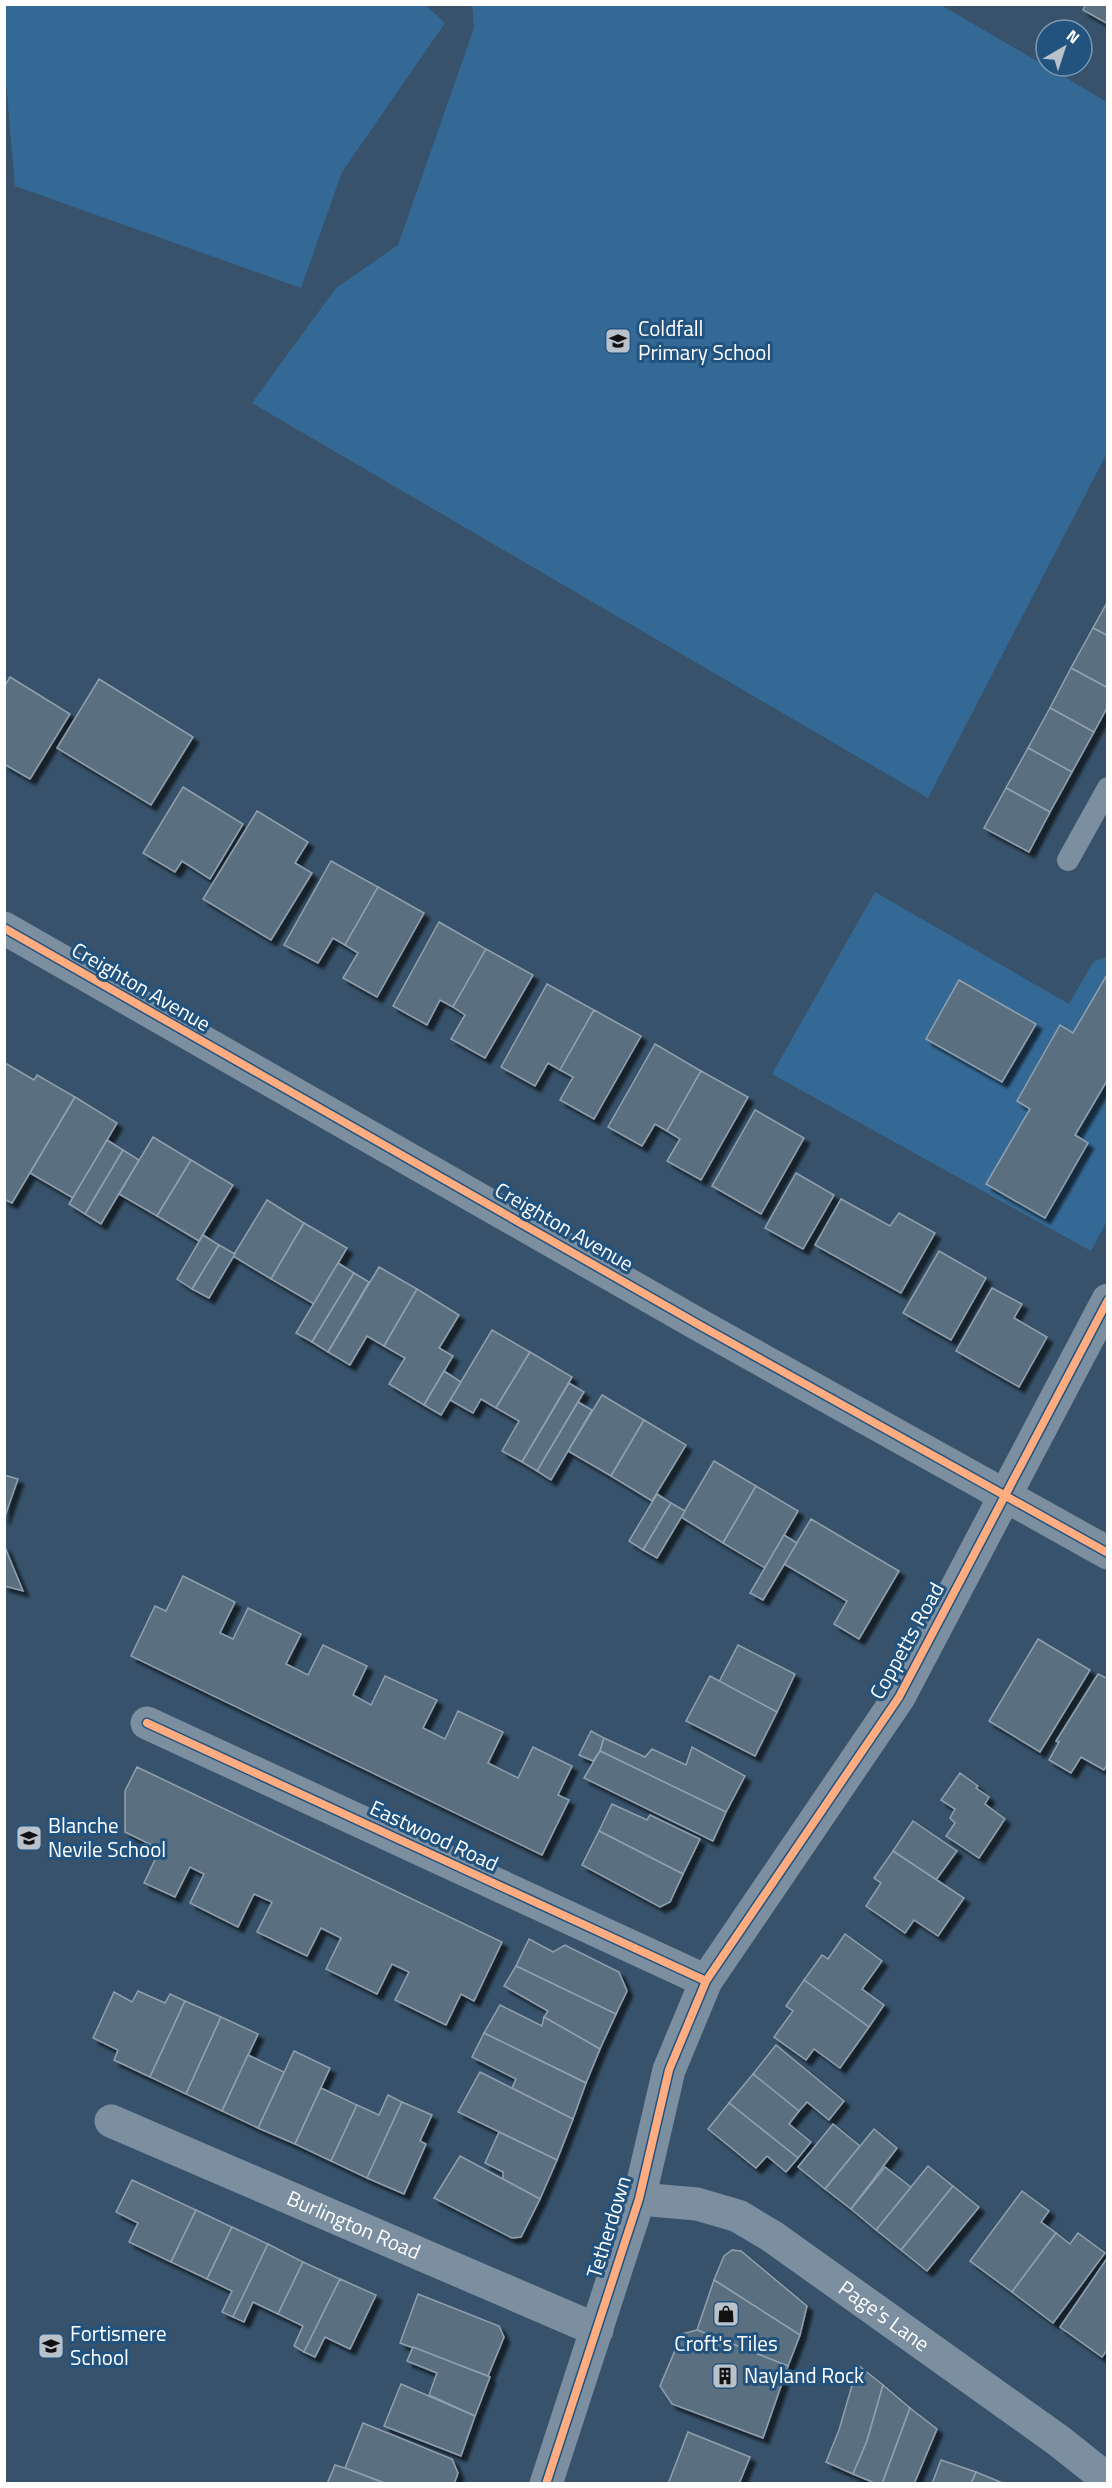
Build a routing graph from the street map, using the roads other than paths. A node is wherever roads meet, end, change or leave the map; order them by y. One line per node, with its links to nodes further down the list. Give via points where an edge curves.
1 (1107, 788): 2 (lane)
2 (1068, 860)
3 (4, 928): 5 (street, Creighton Avenue, via 711,1332)
4 (1107, 1300): 5 (street, Coppetts Road)
5 (1007, 1495): 6 (street, Creighton Avenue); 8 (street, Coppetts Road, via 899,1697)
6 (1107, 1553)
7 (147, 1723): 8 (street, Eastwood Road)
8 (706, 1981): 10 (street, Tetherdown, via 669,2070)
9 (111, 2121): 11 (street, Burlington Road)
10 (639, 2199): 11 (street, Tetherdown); 12 (street, Page's Lane, via 697,2204 738,2216 773,2237 1059,2441)
11 (597, 2330): 13 (street, Tetherdown)
12 (1107, 2480)
13 (546, 2484)

